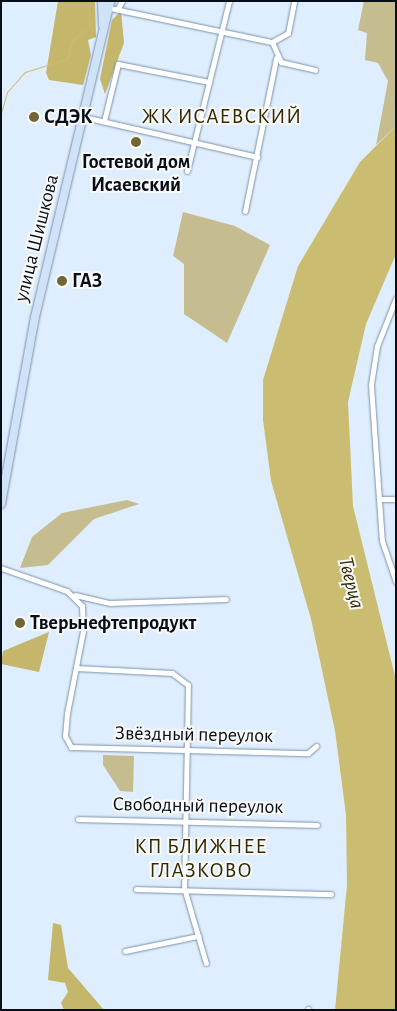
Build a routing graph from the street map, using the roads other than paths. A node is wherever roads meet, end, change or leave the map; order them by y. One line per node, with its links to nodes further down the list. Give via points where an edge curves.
1 (102, 1): 7 (main road, улица Шишкова)
2 (122, 1): 5 (street)
3 (229, 1): 6 (street)
4 (294, 1): 8 (street, via 288,33)
5 (112, 6): 6 (street); 7 (main road, улица Шишкова)
6 (221, 31): 8 (street); 11 (street)
7 (103, 42): 12 (main road, улица Шишкова)
8 (272, 42): 9 (street)
9 (276, 58): 10 (street); 15 (street)
10 (315, 70)
11 (208, 82): 13 (street, via 118,64); 14 (street)
12 (84, 117): 13 (street); 21 (main road, улица Шишкова, via 35,317)
13 (104, 121): 14 (street)
14 (194, 142): 15 (street); 16 (street)
15 (257, 157): 17 (street)
16 (187, 171)
17 (245, 211)
18 (396, 298): 19 (street, via 372,372)
19 (381, 499): 20 (street); 23 (street, via 382,541)
20 (396, 499)
21 (1, 504)
22 (1, 568): 24 (street)
23 (396, 581)
24 (72, 594): 25 (street, via 111,603); 26 (street, via 84,616)
25 (226, 599)
26 (76, 668): 28 (street, via 172,673 184,679 190,692); 28 (street, Звёздный переулок, via 67,713 70,745)
27 (316, 746): 28 (street, Звёздный переулок, via 308,753)
28 (188, 750): 30 (street)
29 (78, 819): 30 (street, Свободный переулок)
30 (186, 820): 31 (street, Свободный переулок); 33 (street)
31 (317, 825)
32 (136, 889): 33 (street)
33 (184, 890): 34 (street); 35 (street)
34 (331, 894)
35 (198, 936): 36 (street); 37 (street)
36 (125, 951)
37 (206, 963)

